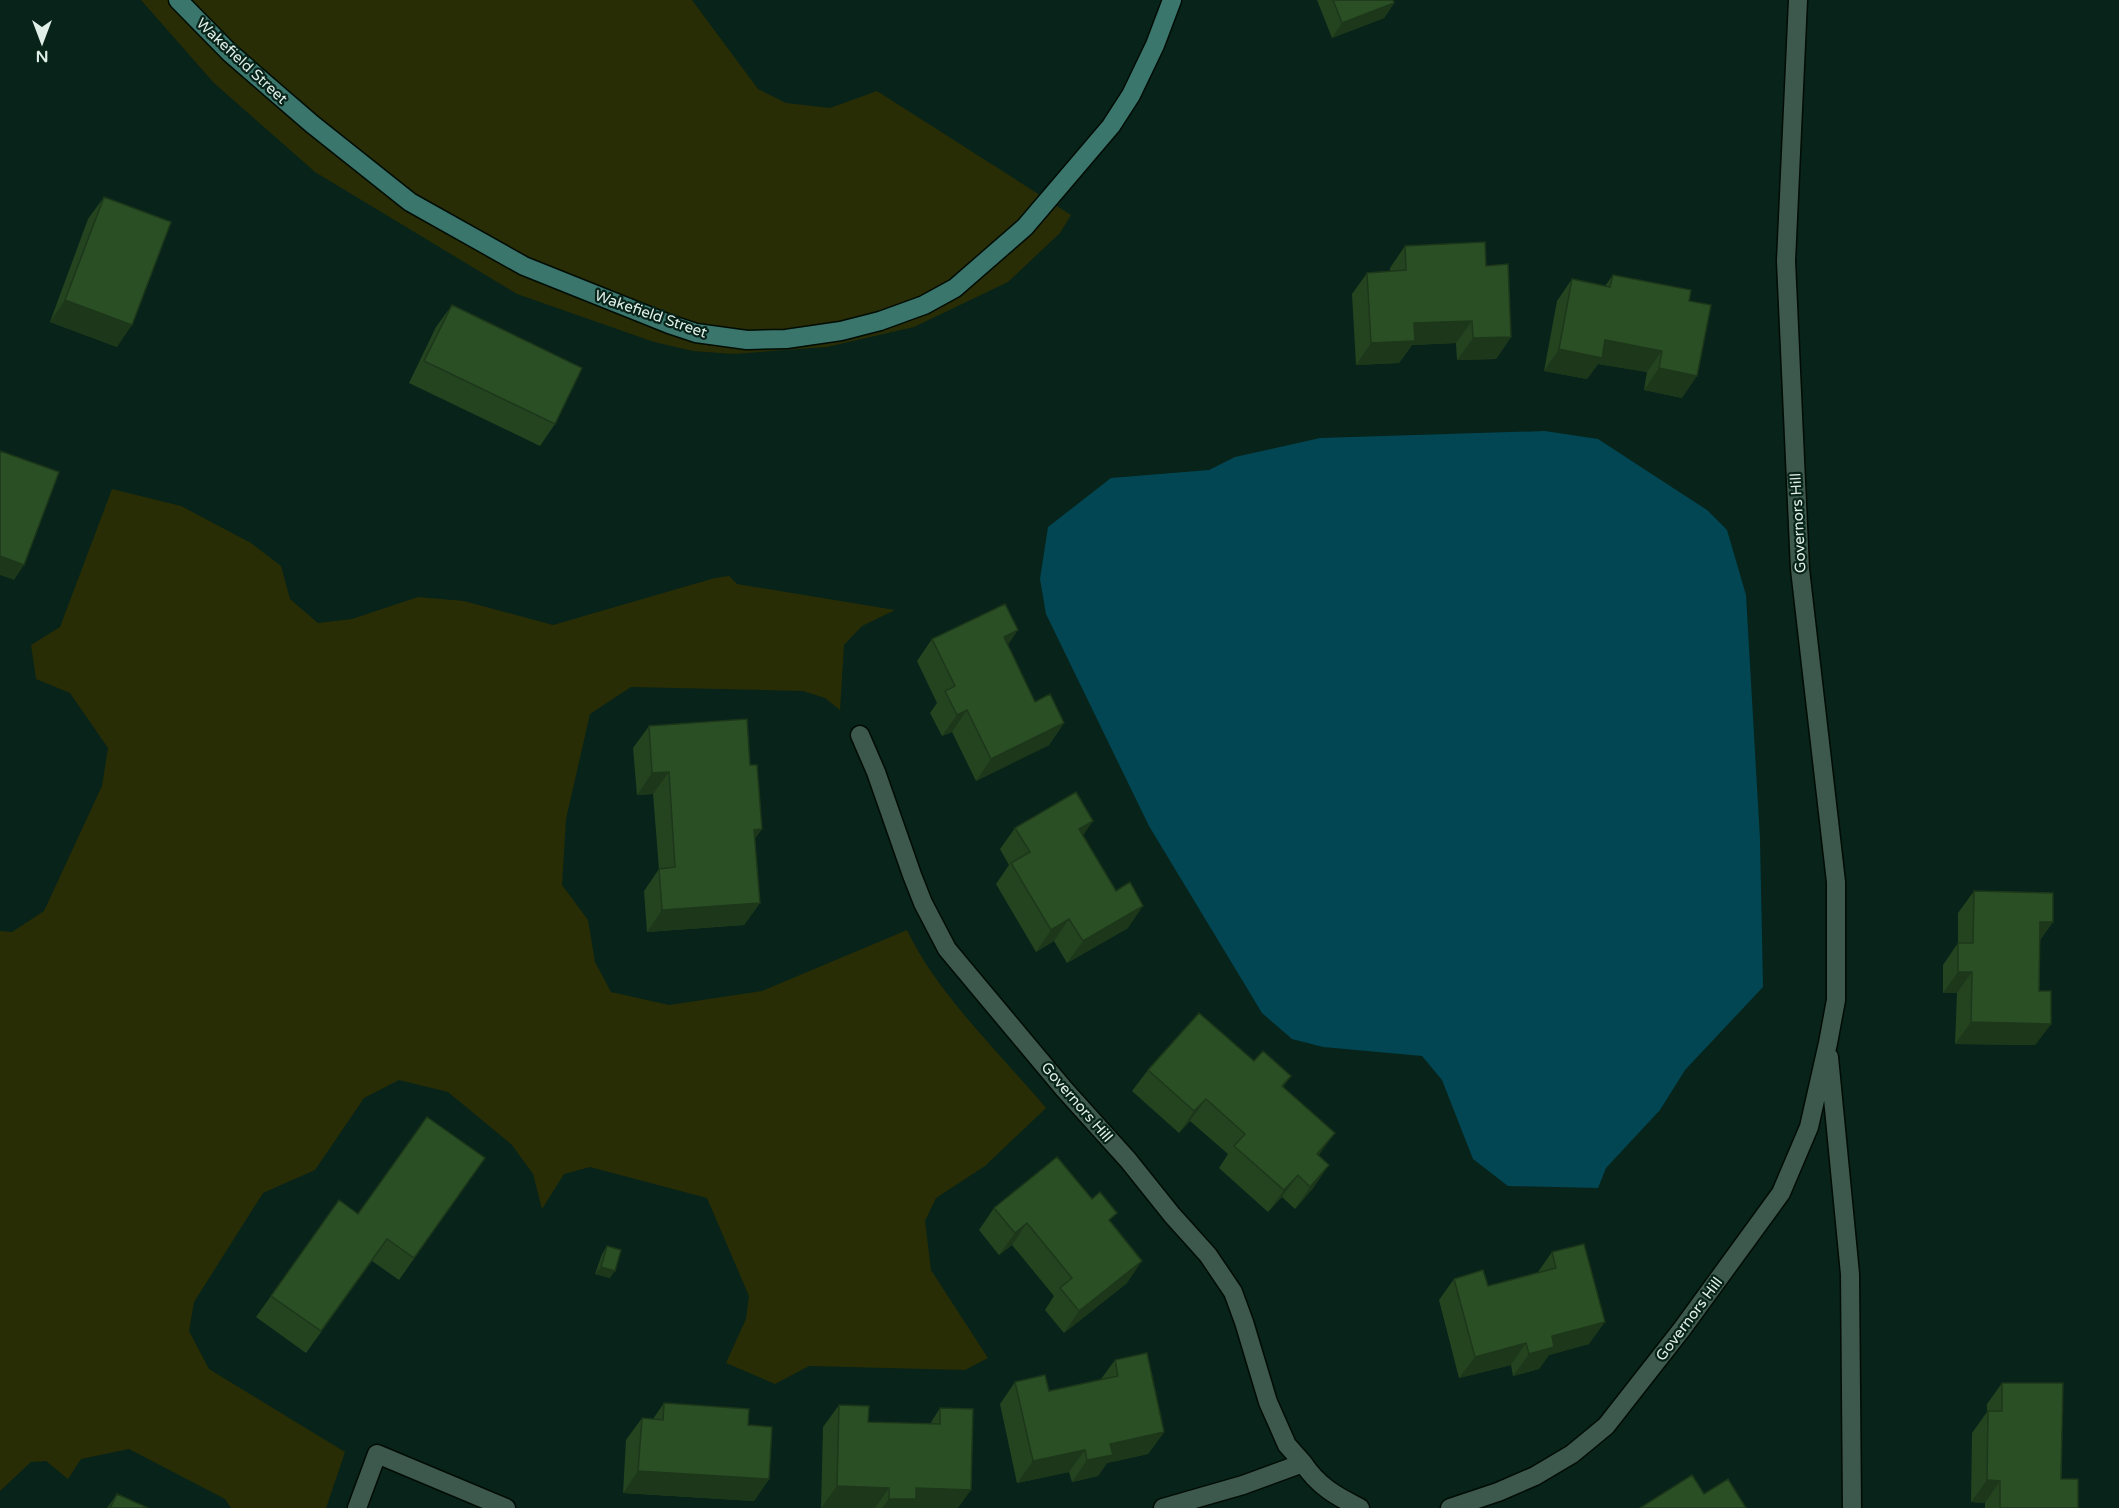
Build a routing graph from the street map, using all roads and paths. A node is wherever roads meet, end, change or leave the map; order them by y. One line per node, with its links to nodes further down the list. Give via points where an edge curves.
1 (178, 0): 2 (street, Wakefield Street, via 255,75 410,202 524,266 696,333 747,340 841,331 924,305 955,288 1025,227 1111,126 1131,95)
2 (1172, 0)
3 (1798, 0): 5 (street, Governors Hill, via 1787,296 1800,569 1836,882 1836,1000)
4 (860, 735): 6 (street, Governors Hill, via 912,875 947,949 1208,1255 1233,1292 1268,1402 1287,1445)
5 (1828, 1043): 11 (street, Governors Hill, via 1809,1127 1781,1193 1606,1426 1572,1454 1535,1476); 12 (street, Governors Hill, via 1850,1274)
6 (1303, 1463): 9 (street); 10 (street, Governors Hill, via 1327,1491)
7 (357, 1508): 8 (street, via 377,1454)
8 (506, 1508)
9 (1163, 1508)
10 (1360, 1508)
11 (1450, 1508)
12 (1852, 1508)

